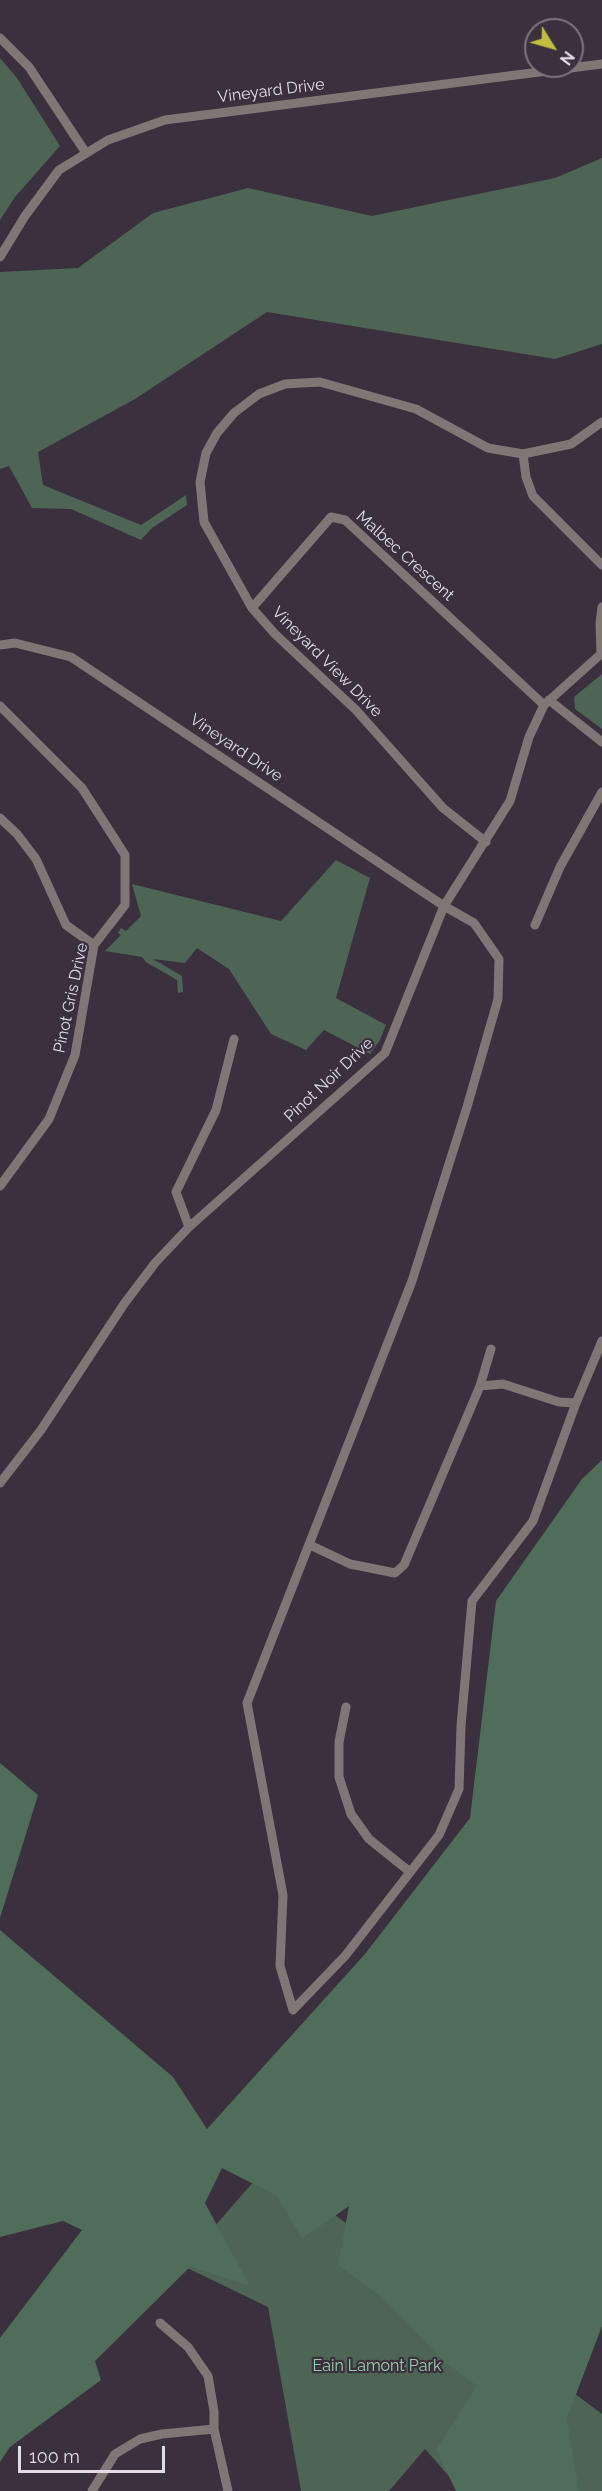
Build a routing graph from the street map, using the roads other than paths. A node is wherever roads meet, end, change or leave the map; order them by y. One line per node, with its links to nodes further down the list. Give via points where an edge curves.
1 (0, 38): 3 (street, via 29,67)
2 (602, 64): 3 (street, Vineyard Drive, via 165,120 108,140)
3 (86, 153): 4 (street, Vineyard Drive, via 59,170)
4 (0, 257)
5 (602, 422): 6 (street, Vineyard View Drive, via 571,444)
6 (523, 454): 7 (street, via 533,496); 9 (street, Vineyard View Drive, via 488,448 416,409 320,382 285,384 259,394 234,413 217,433 206,453 200,482 204,522)
7 (602, 565)
8 (602, 607): 11 (street)
9 (252, 608): 12 (street, Malbec Crescent, via 331,517 345,520); 17 (street, Vineyard View Drive, via 356,710 443,808)
10 (0, 645): 18 (street, Vineyard Drive, via 15,643 71,657)
11 (602, 653): 12 (street, Pinot Noir Drive)
12 (546, 703): 14 (street); 17 (street, Pinot Noir Drive, via 529,737 510,801)
13 (0, 706): 20 (street, Pinot Gris Drive, via 82,788 125,855 125,905)
14 (602, 742)
15 (602, 792): 19 (street, via 560,867)
16 (0, 818): 20 (street, via 36,859 66,925)
17 (486, 842): 18 (street, Pinot Noir Drive)
18 (444, 906): 23 (street, Pinot Noir Drive, via 384,1053); 29 (street, Vineyard Drive, via 474,923 499,959 498,999 412,1281)
19 (535, 925)
20 (94, 945): 22 (street, Pinot Gris Drive, via 75,1055 49,1119)
21 (234, 1039): 23 (street, via 216,1110 176,1192)
22 (0, 1186)
23 (189, 1227): 28 (street, Pinot Noir Drive, via 124,1304 41,1430)
24 (602, 1341): 27 (street)
25 (491, 1349): 26 (street)
26 (480, 1386): 27 (street, via 503,1384 559,1402); 29 (street, via 404,1565 394,1573 350,1564)
27 (576, 1402): 31 (street, via 533,1521 472,1601 459,1789 439,1835)
28 (0, 1483)
29 (310, 1545): 31 (street, Vineyard Drive, via 247,1703 283,1895 280,1966 293,2010 345,1956)
30 (346, 1707): 31 (street, via 339,1742 339,1777 351,1814 369,1839)
31 (410, 1872)
32 (160, 2323): 33 (street, via 188,2347 208,2376)
33 (214, 2429): 34 (street, via 140,2439 115,2454); 35 (street)
34 (92, 2491)
35 (228, 2491)

